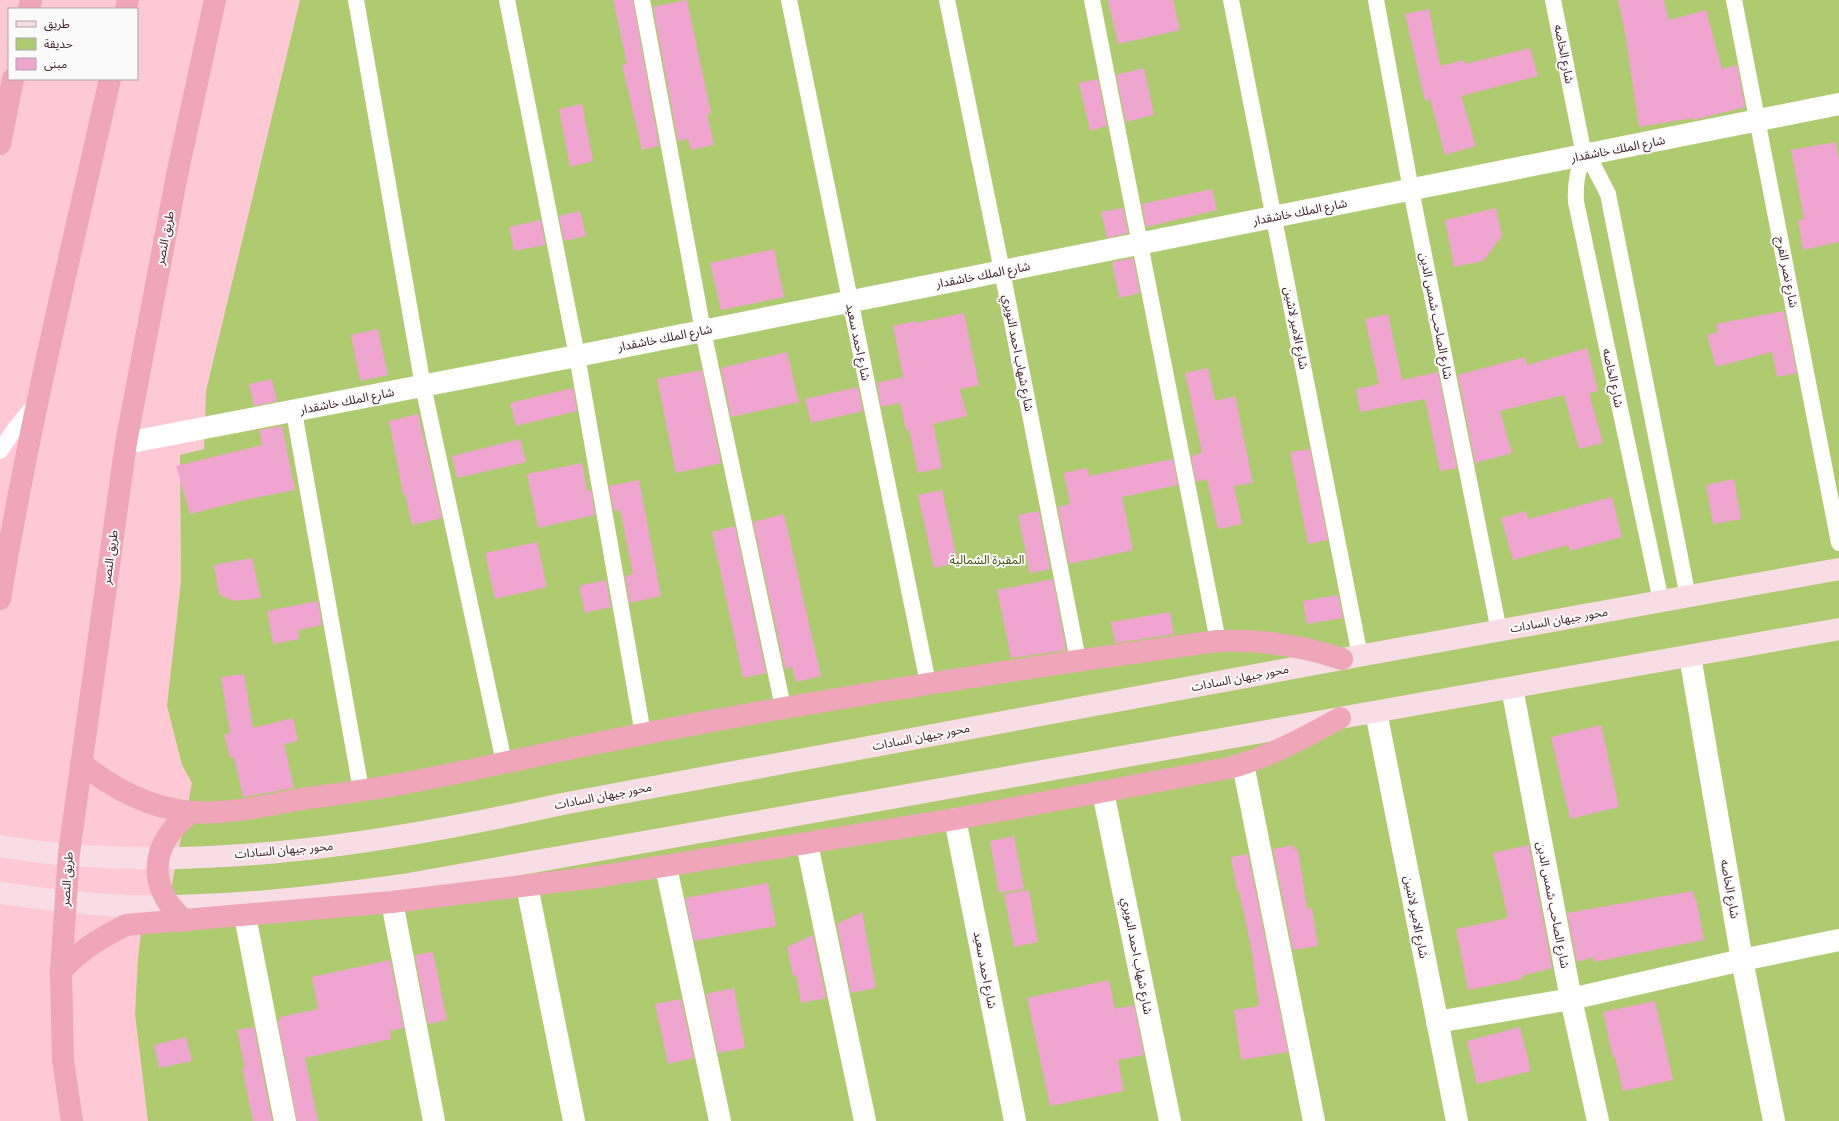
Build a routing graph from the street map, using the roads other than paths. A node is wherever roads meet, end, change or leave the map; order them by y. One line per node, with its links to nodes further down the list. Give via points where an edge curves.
1 (215, 0): 28 (highway, طريق النصر, via 177,175)
2 (356, 0): 25 (lane)
3 (507, 0): 24 (lane)
4 (642, 0): 23 (lane)
5 (789, 0): 22 (lane, شارع احمد سعيد)
6 (947, 0): 21 (lane, شارع شهاب احمد النويري)
7 (1092, 0): 20 (lane)
8 (1231, 0): 19 (lane, شارع الامير لاشين)
9 (1376, 0): 18 (lane, شارع الصاحب شمس الدين)
10 (1554, 0): 17 (lane, شارع الخاصه)
11 (1734, 0): 15 (lane, شارع نصر الفرج)
12 (13, 80): 16 (highway)
13 (110, 80): 26 (highway)
14 (1839, 104): 15 (street, شارع الملك خاشقدار)
15 (1758, 121): 17 (street, شارع الملك خاشقدار); 30 (lane, شارع نصر الفرج)
16 (0, 144)
17 (1584, 155): 18 (street, شارع الملك خاشقدار); 32 (lane, شارع الخاصه, via 1594,167 1608,194); 34 (lane, شارع الخاصه, via 1575,186 1576,202)
18 (1411, 190): 19 (street, شارع الملك خاشقدار); 36 (lane, شارع الصاحب شمس الدين)
19 (1274, 217): 20 (street, شارع الملك خاشقدار); 39 (lane, شارع الامير لاشين)
20 (1139, 244): 21 (street, شارع الملك خاشقدار); 37 (lane)
21 (1002, 271): 22 (street, شارع الملك خاشقدار); 40 (lane, شارع شهاب احمد النويري)
22 (850, 301): 23 (street, شارع الملك خاشقدار); 41 (lane, شارع احمد سعيد)
23 (703, 331): 24 (street, شارع الملك خاشقدار); 43 (lane)
24 (577, 356): 25 (street, شارع الملك خاشقدار); 46 (lane)
25 (423, 386): 27 (street, شارع الملك خاشقدار); 47 (lane)
26 (38, 401): 29 (lane); 33 (highway)
27 (294, 412): 28 (street, شارع الملك خاشقدار); 50 (lane)
28 (126, 443): 48 (highway, طريق النصر)
29 (0, 451)
30 (1839, 544)
31 (1839, 569): 32 (main road, محور جيهان السادات)
32 (1688, 597): 34 (main road, محور جيهان السادات)
33 (0, 599)
34 (1661, 602): 36 (main road, محور جيهان السادات)
35 (1839, 629): 38 (main road)
36 (1499, 631): 39 (main road, محور جيهان السادات)
37 (1218, 642): 39 (highway, via 1264,641); 40 (highway)
38 (1690, 656): 42 (main road); 63 (street, شارع الخاصه)
39 (1351, 658): 55 (main road, محور جيهان السادات, via 562,804 480,822 337,845 268,852 130,859 79,856)
40 (1078, 660): 41 (highway)
41 (928, 683): 43 (highway)
42 (1512, 688): 44 (main road); 65 (street, شارع الصاحب شمس الدين)
43 (783, 707): 46 (highway)
44 (1376, 712): 45 (main road); 66 (street, شارع الامير لاشين)
45 (1340, 718): 49 (highway, via 1286,748); 58 (main road, via 455,876 332,895 189,906 126,906)
46 (643, 734): 47 (highway)
47 (504, 762): 50 (highway, via 405,784)
48 (81, 763): 52 (highway, via 102,780 125,793 164,807); 64 (highway, طريق النصر, via 69,853)
49 (1243, 764): 51 (highway); 75 (street)
50 (361, 790): 52 (highway, via 213,813)
51 (1104, 792): 53 (highway); 74 (street, شارع شهاب احمد النويري)
52 (192, 812): 61 (highway, via 169,832 158,860 161,888 175,912)
53 (955, 819): 54 (highway); 73 (street, شارع احمد سعيد)
54 (807, 844): 56 (highway); 72 (street)
55 (0, 846)
56 (666, 866): 57 (highway); 71 (street)
57 (526, 886): 59 (highway); 70 (street)
58 (0, 893)
59 (392, 902): 60 (highway); 69 (street)
60 (245, 916): 61 (highway); 68 (street)
61 (185, 921): 64 (highway, via 126,925 77,954)
62 (1839, 940): 63 (street)
63 (1742, 960): 65 (street); 78 (street, شارع الخاصه)
64 (62, 971): 67 (highway, طريق النصر, via 63,1060)
65 (1571, 999): 66 (street); 77 (street, شارع الصاحب شمس الدين)
66 (1437, 1022): 76 (street, شارع الامير لاشين)
67 (72, 1121)
68 (285, 1121)
69 (434, 1121)
70 (574, 1121)
71 (720, 1121)
72 (865, 1121)
73 (1015, 1121)
74 (1170, 1121)
75 (1314, 1121)
76 (1457, 1121)
77 (1598, 1121)
78 (1774, 1121)

